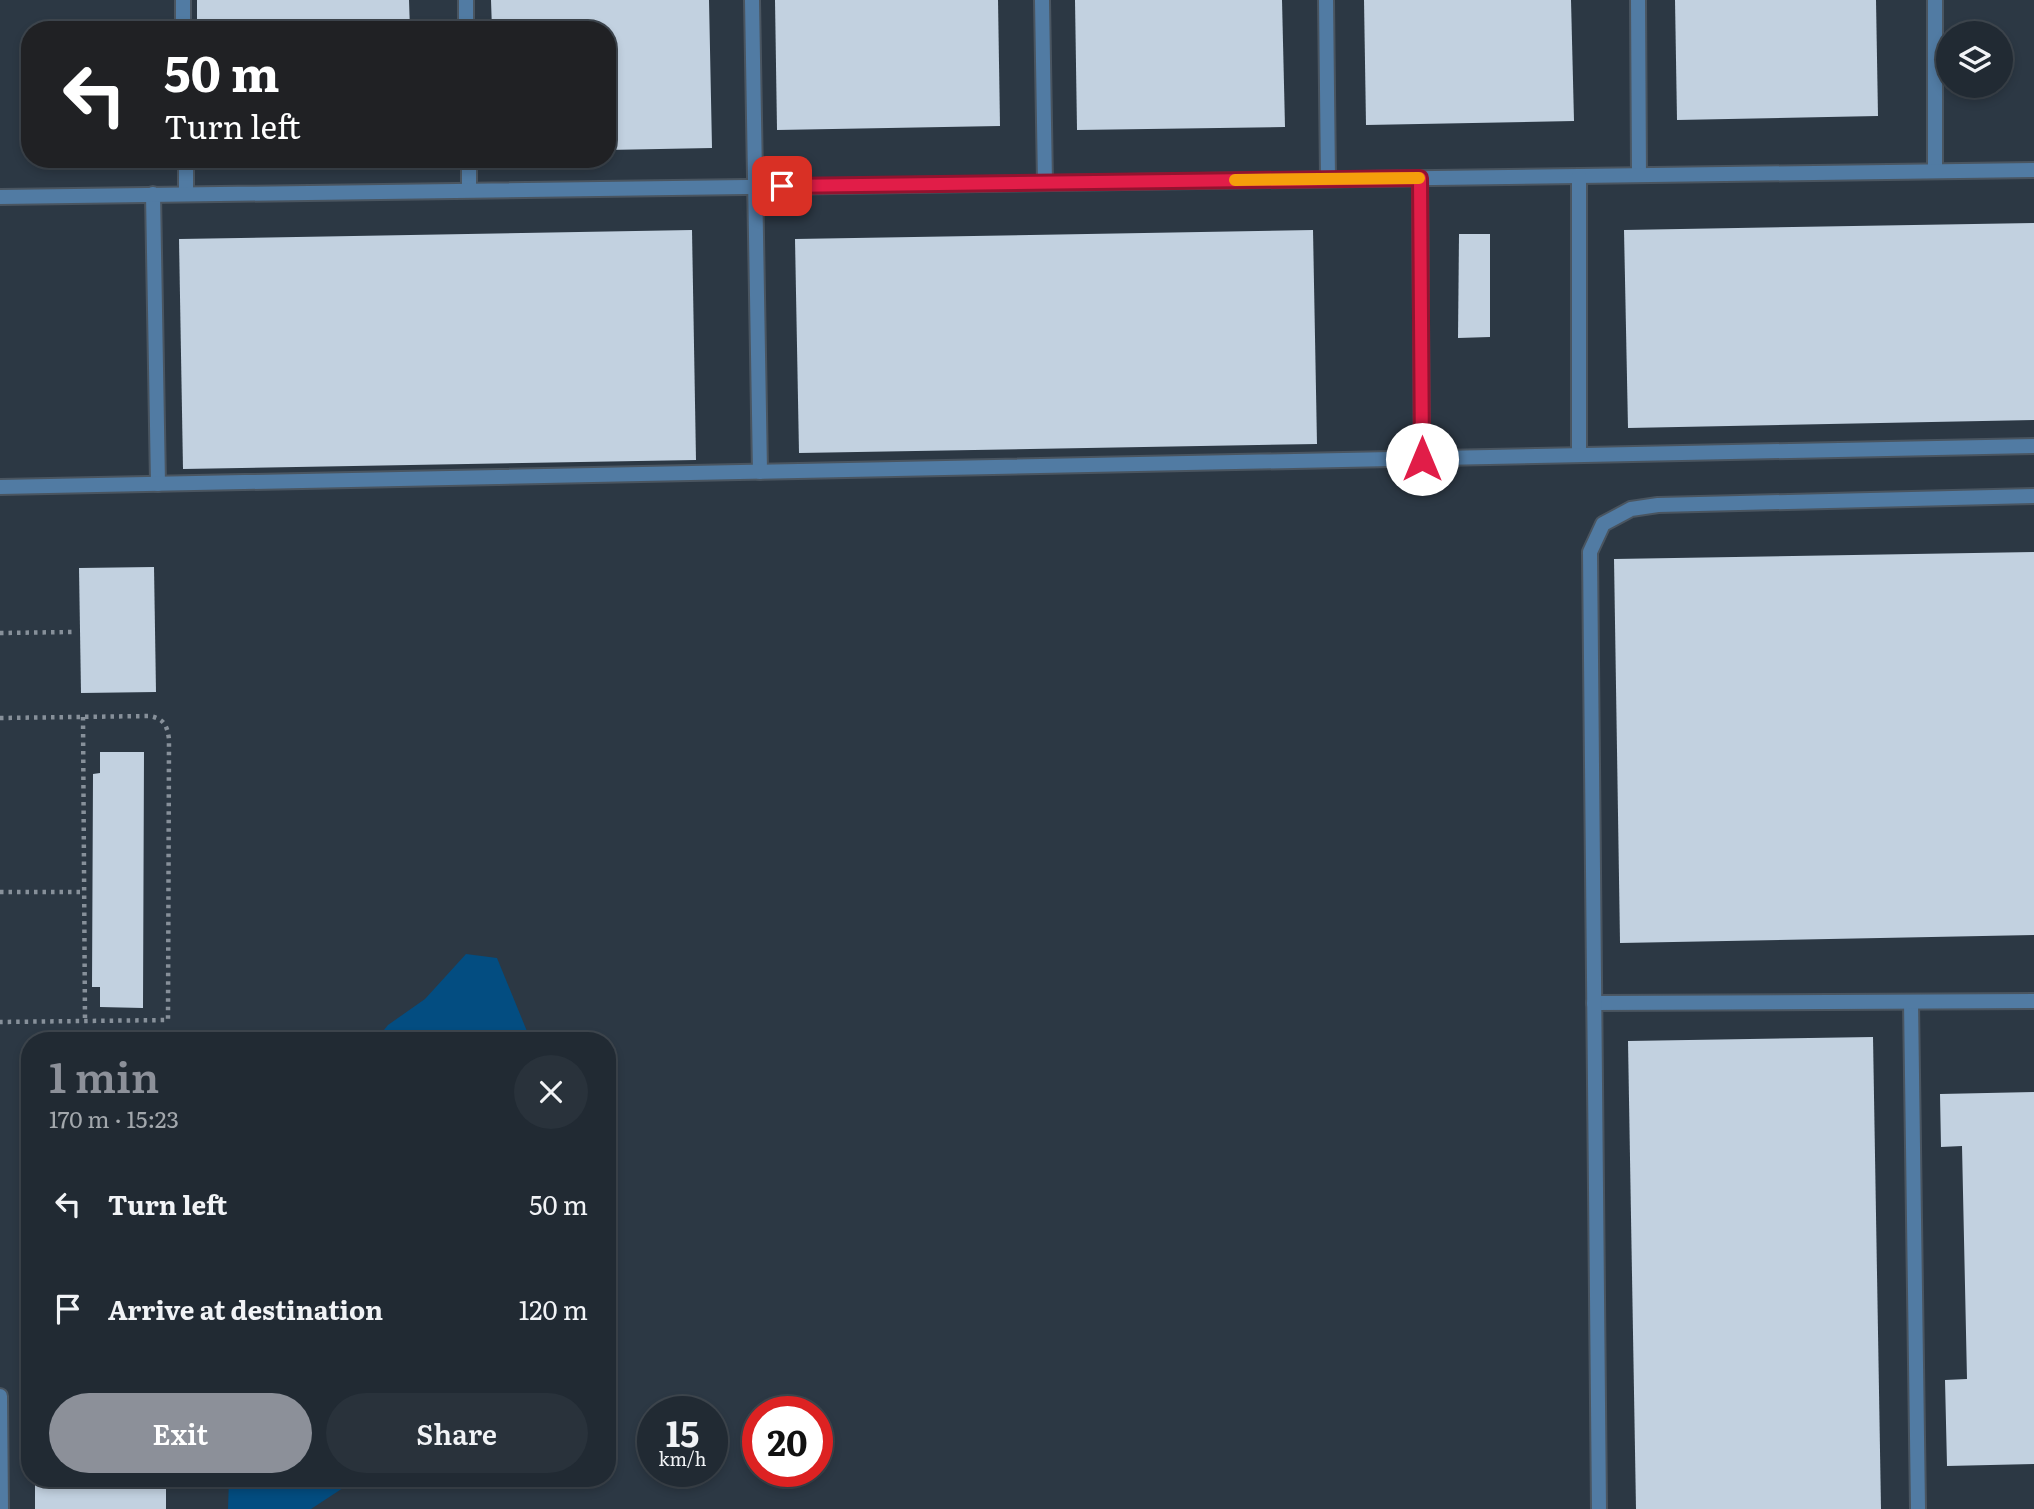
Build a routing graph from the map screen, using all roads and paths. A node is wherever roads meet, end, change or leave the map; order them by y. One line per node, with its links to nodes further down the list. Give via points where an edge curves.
1 (183, 0): 8 (lane)
2 (466, 0): 9 (lane)
3 (752, 0): 19 (lane)
4 (1042, 0): 18 (lane)
5 (1326, 0): 17 (lane)
6 (1638, 0): 14 (lane)
7 (1935, 0): 13 (lane)
8 (183, 21)
9 (466, 21)
10 (186, 168): 22 (lane)
11 (469, 168): 20 (lane)
12 (2034, 170): 13 (lane)
13 (1935, 171): 14 (lane)
14 (1639, 175): 15 (lane)
15 (1579, 176): 16 (lane); 25 (lane)
16 (1420, 178): 17 (lane); 26 (lane)
17 (1328, 179): 18 (lane)
18 (1045, 183): 19 (lane)
19 (756, 187): 20 (lane); 27 (lane)
20 (469, 190): 22 (lane)
21 (153, 194): 22 (lane); 23 (lane); 28 (lane)
22 (186, 194)
23 (0, 197)
24 (2034, 446): 25 (lane)
25 (1579, 455): 26 (lane)
26 (1422, 459): 27 (lane)
27 (760, 472): 28 (lane)
28 (158, 484): 29 (lane)
29 (0, 487)
30 (2034, 496): 39 (lane, via 1658,505 1630,509 1603,524 1590,552)
31 (72, 632): 32 (path)
32 (0, 633)
33 (83, 717): 34 (path); 36 (path); 40 (path, via 159,718 167,726 169,738 168,1020)
34 (0, 719)
35 (0, 892): 36 (path)
36 (84, 892): 40 (path)
37 (2034, 1001): 38 (lane)
38 (1911, 1002): 39 (lane); 45 (lane)
39 (1594, 1003): 44 (lane)
40 (85, 1021): 41 (path)
41 (0, 1022)
42 (0, 1396): 43 (lane)
43 (1, 1509)
44 (1599, 1509)
45 (1918, 1509)

